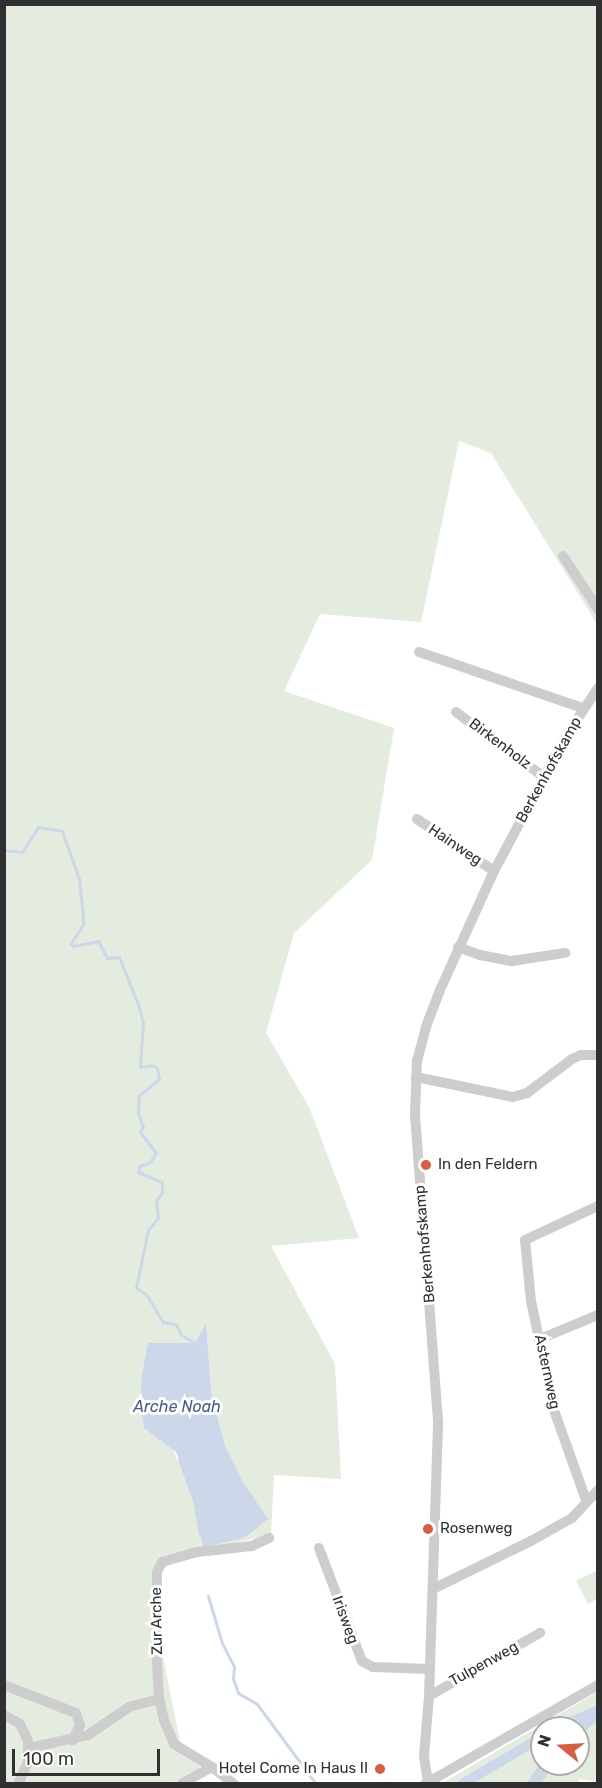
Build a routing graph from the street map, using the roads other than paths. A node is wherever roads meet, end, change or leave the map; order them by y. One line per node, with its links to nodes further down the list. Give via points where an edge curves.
1 (563, 556): 2 (street)
2 (597, 609)
3 (419, 652): 5 (street, Berkenhofskamp)
4 (597, 688): 5 (street, Berkenhofskamp)
5 (583, 708): 7 (street, Berkenhofskamp)
6 (456, 712): 7 (street, Birkenholz)
7 (544, 777): 9 (street, Berkenhofskamp)
8 (417, 819): 9 (street, Hainweg)
9 (494, 871): 10 (street, Berkenhofskamp)
10 (458, 947): 11 (street, via 512,961); 13 (street, Berkenhofskamp, via 427,1024)
11 (565, 953)
12 (597, 1055): 13 (street, via 572,1059 527,1093 513,1098)
13 (416, 1077): 21 (street, Berkenhofskamp, via 420,1191 438,1421)
14 (597, 1206): 16 (street, Asternweg, via 525,1240 531,1301)
15 (597, 1315): 16 (street)
16 (540, 1339): 18 (street, Asternweg, via 554,1410)
17 (597, 1490): 18 (street)
18 (586, 1500): 21 (street, via 572,1518)
19 (269, 1538): 27 (street, Zur Arche, via 252,1546 197,1552 162,1562 155,1596)
20 (319, 1548): 23 (street, Irisweg, via 362,1661 374,1667)
21 (433, 1589): 23 (street, Berkenhofskamp)
22 (540, 1633): 26 (street, Tulpenweg)
23 (429, 1669): 26 (street, Berkenhofskamp)
24 (4, 1685): 29 (street, via 75,1713 80,1725)
25 (597, 1685): 32 (street)
26 (429, 1696): 32 (street, Berkenhofskamp)
27 (159, 1699): 29 (street, via 139,1703 101,1728); 31 (street, Zur Arche, via 174,1744)
28 (4, 1715): 30 (street, via 20,1724)
29 (73, 1740): 30 (street)
30 (29, 1748): 33 (street, via 28,1762)
31 (212, 1767): 34 (street); 35 (street, Zur Arche)
32 (426, 1783)
33 (18, 1784)
34 (182, 1784)
35 (234, 1784)

